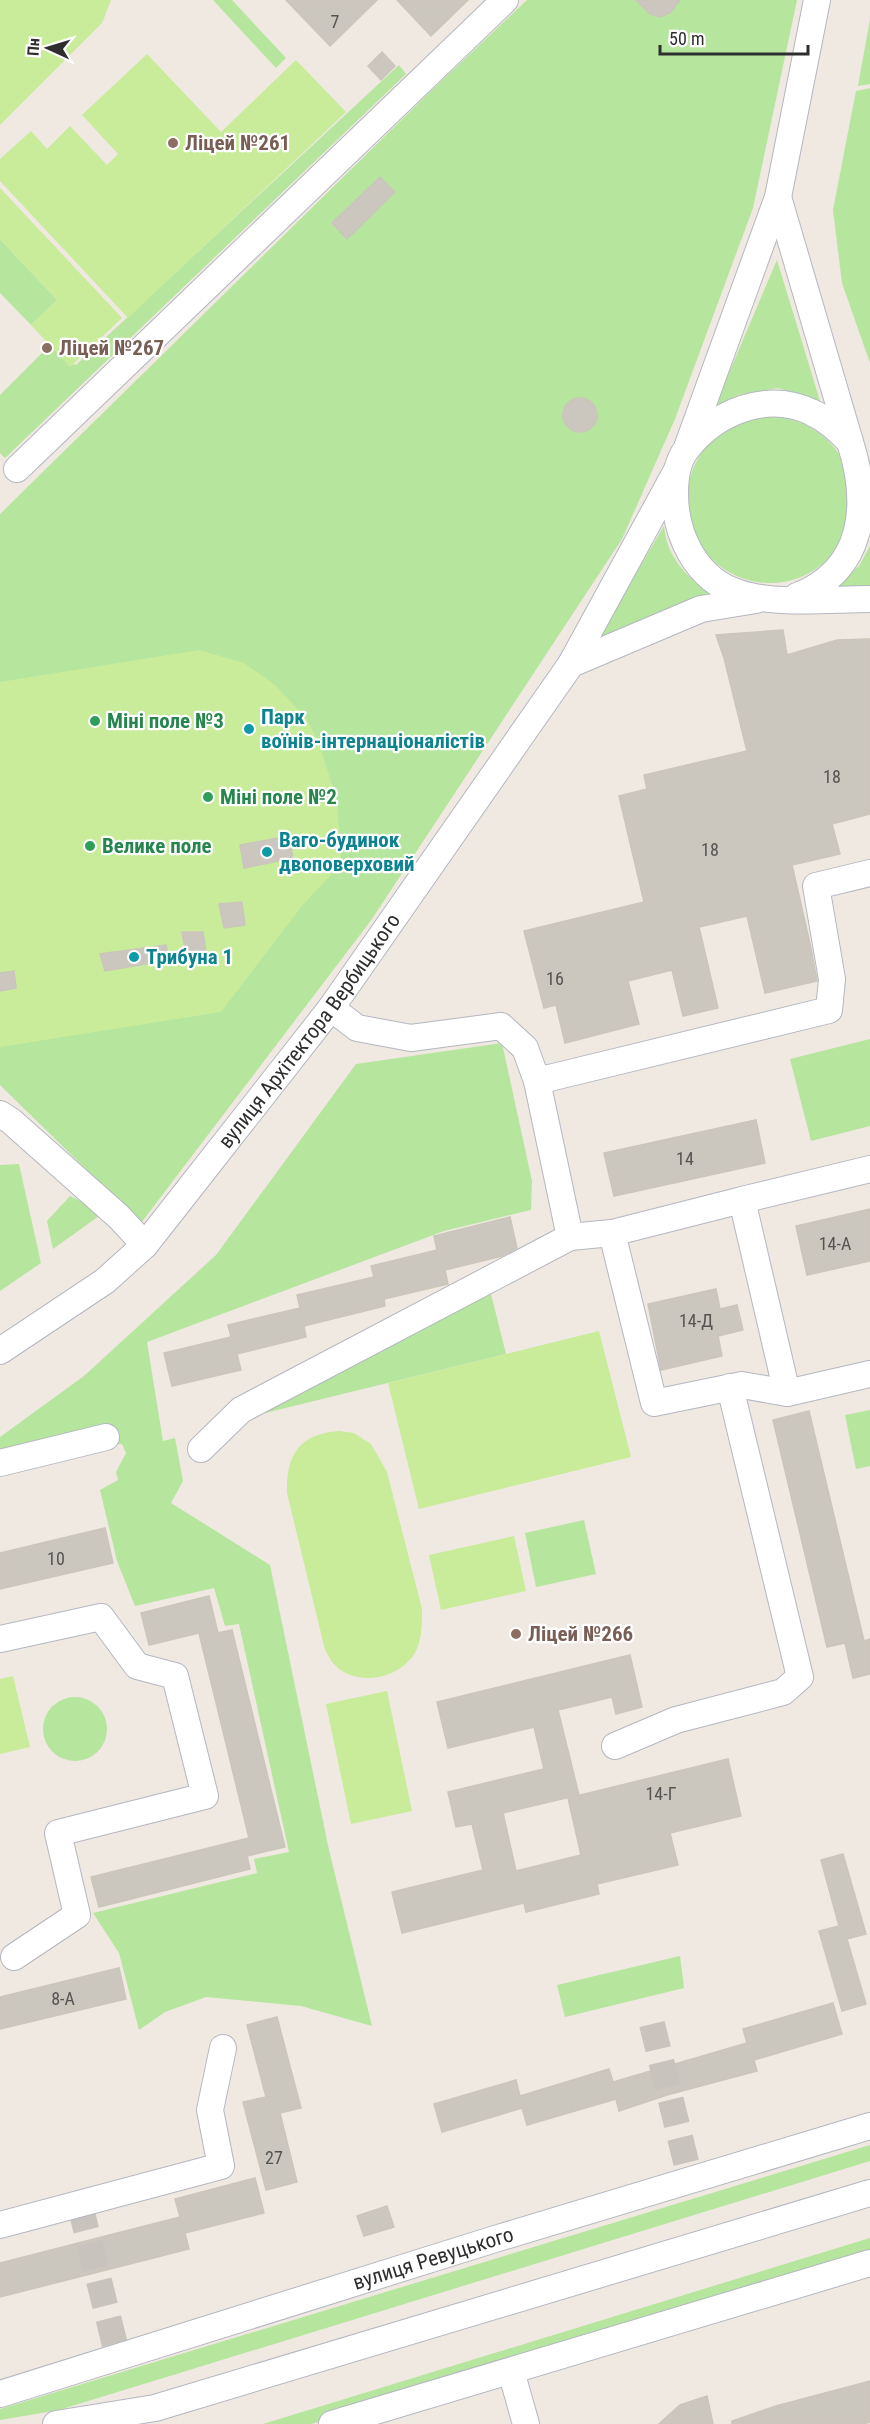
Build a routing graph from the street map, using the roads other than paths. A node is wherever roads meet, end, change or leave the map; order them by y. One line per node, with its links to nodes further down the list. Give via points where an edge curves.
1 (505, 0): 6 (street)
2 (817, 0): 3 (street, вулиця Архітектора Вербицького)
3 (778, 197): 4 (street, вулиця Архітектора Вербицького); 5 (street, вулиця Архітектора Вербицького)
4 (861, 457): 5 (street, via 832,424 810,411 786,404 761,404 736,410 714,423); 7 (street, вулиця Архітектора Вербицького, via 870,495 867,523 857,549 840,572 817,588)
5 (681, 460): 8 (street, via 675,513 682,539 695,561 714,580 736,592); 10 (street, вулиця Архітектора Вербицького)
6 (17, 469)
7 (789, 598): 8 (street); 9 (street)
8 (762, 599): 10 (street, via 701,609)
9 (870, 599)
10 (571, 664): 12 (street, вулиця Архітектора Вербицького)
11 (870, 873): 13 (street, via 816,886 832,979 829,1010)
12 (331, 1008): 13 (street, via 357,1028 411,1038 501,1026 525,1048); 19 (street, вулиця Архітектора Вербицького)
13 (537, 1081): 18 (street)
14 (0, 1113): 19 (street)
15 (870, 1169): 16 (street)
16 (742, 1200): 17 (street); 23 (street)
17 (612, 1233): 18 (street); 22 (street, via 654,1403)
18 (570, 1237): 25 (street, via 241,1410)
19 (145, 1245): 20 (street, вулиця Архітектора Вербицького, via 105,1281)
20 (0, 1351)
21 (870, 1374): 23 (street)
22 (730, 1387): 23 (street, via 742,1385); 28 (street, via 800,1677 783,1692 676,1720)
23 (787, 1394)
24 (106, 1437): 26 (street)
25 (201, 1449)
26 (0, 1463)
27 (0, 1639): 29 (street, via 101,1617 137,1666 175,1676 206,1796 58,1833 77,1915)
28 (615, 1746)
29 (14, 1957)
30 (224, 2048): 33 (street, via 210,2110 221,2166)
31 (870, 2126): 36 (street, вулиця Ревуцького)
32 (870, 2193): 37 (street)
33 (0, 2225)
34 (870, 2263): 35 (street)
35 (511, 2371): 40 (street); 41 (street)
36 (0, 2394)
37 (155, 2408): 38 (street); 39 (street)
38 (56, 2424)
39 (124, 2424)
40 (332, 2424)
41 (526, 2424)

